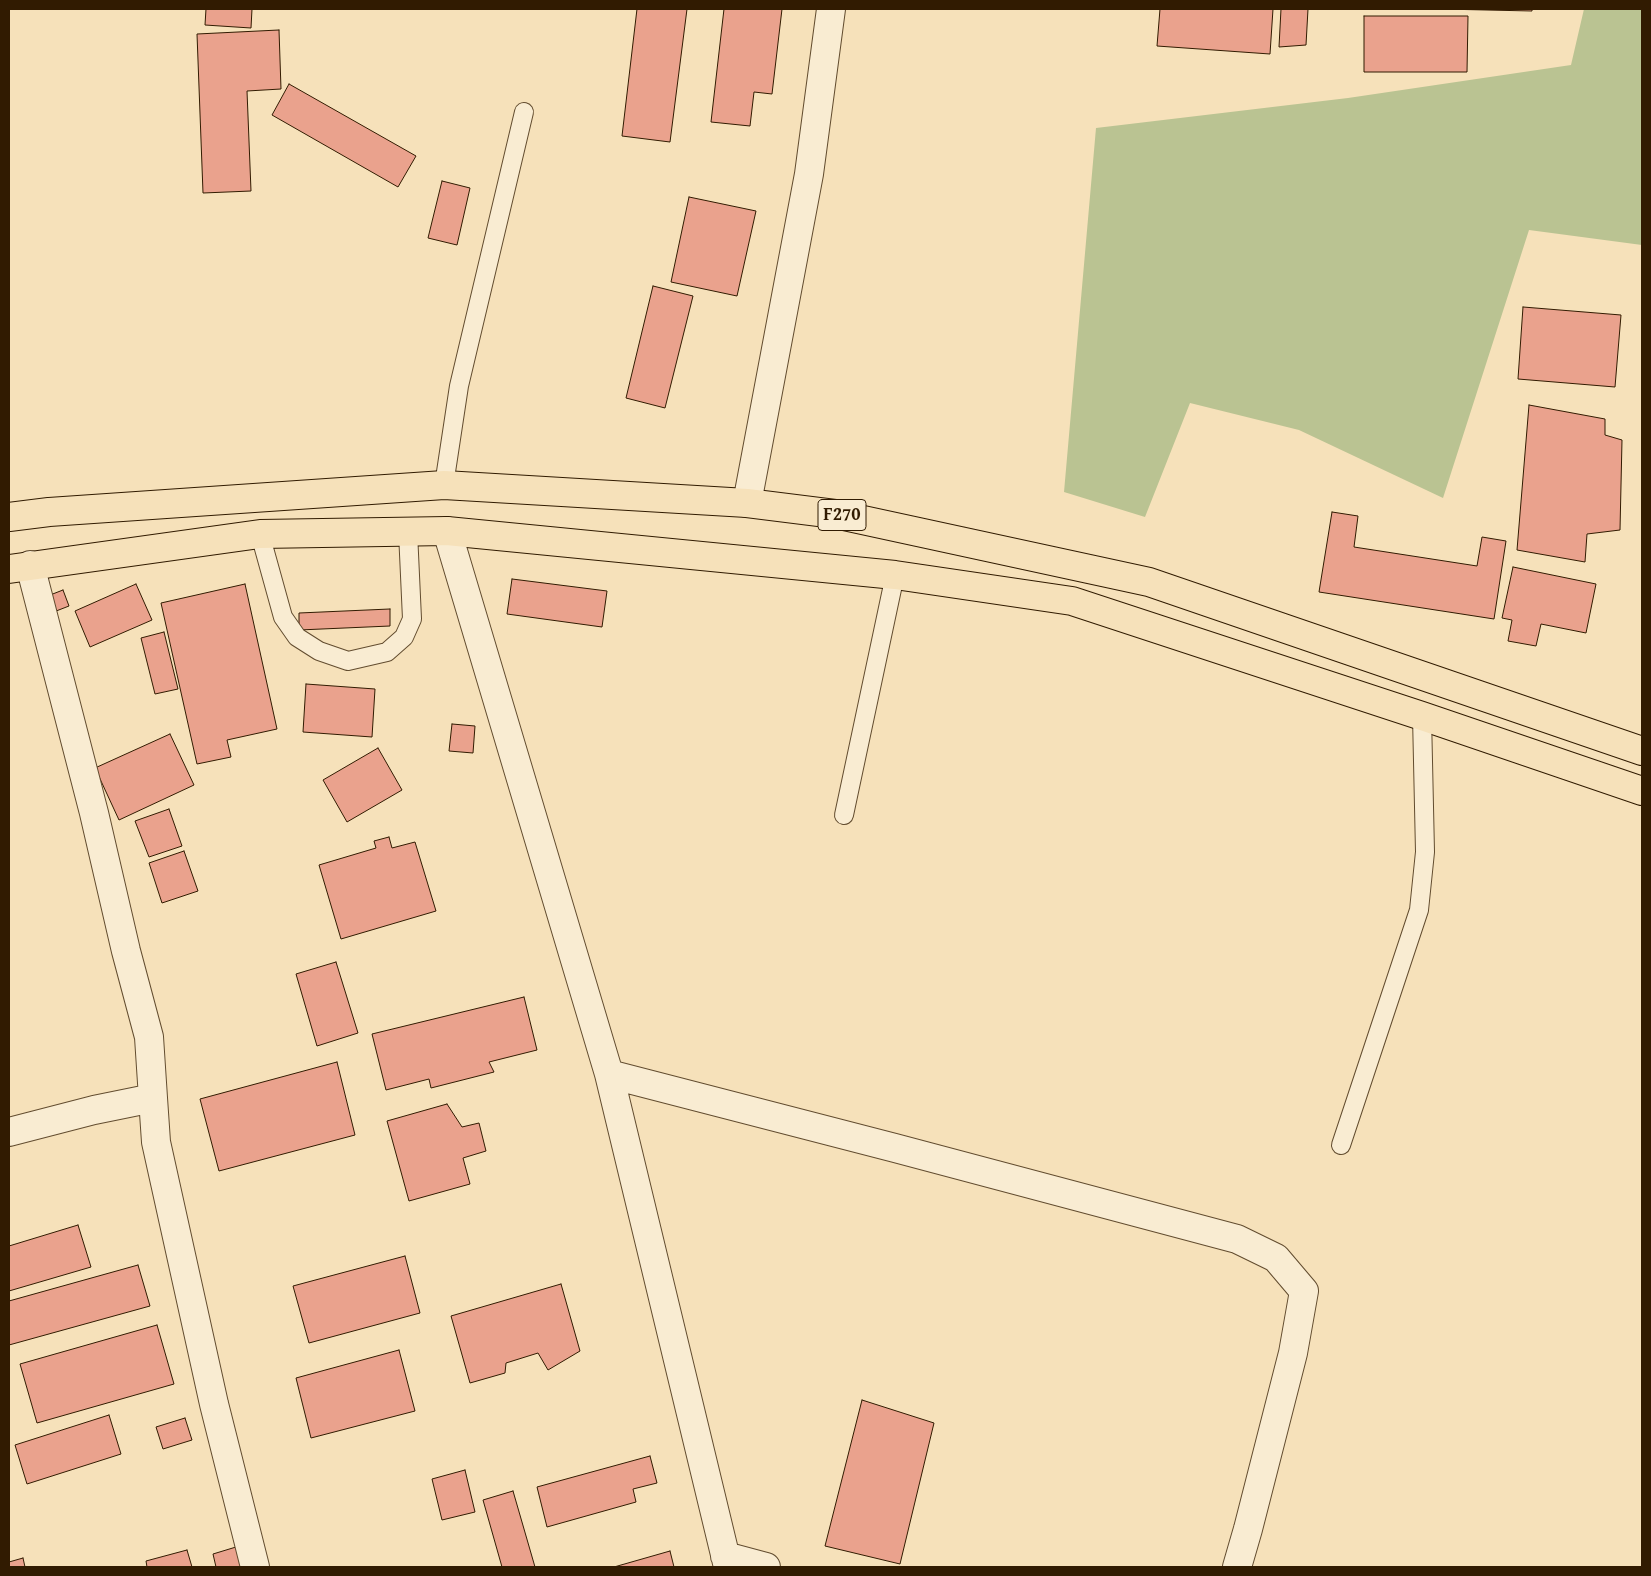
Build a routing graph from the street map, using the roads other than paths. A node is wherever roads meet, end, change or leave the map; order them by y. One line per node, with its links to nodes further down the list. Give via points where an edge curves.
1 (831, 9): 4 (street, via 809,174)
2 (524, 112): 3 (lane, via 459,386)
3 (444, 485): 4 (main road, F270); 5 (main road, F270)
4 (746, 503): 12 (main road, F270, via 835,514 1149,582)
5 (9, 517)
6 (447, 531): 7 (main road); 10 (main road); 15 (street)
7 (408, 532): 8 (main road); 8 (lane, via 412,619 404,637 387,652 348,661 319,651 297,637 283,617)
8 (260, 534): 9 (main road)
9 (20, 567): 16 (street, via 94,813 149,1037)
10 (895, 575): 11 (main road, via 1072,601); 14 (lane)
11 (1422, 716): 13 (main road); 18 (lane, via 1425,852 1419,910)
12 (1642, 751)
13 (1642, 791)
14 (844, 815)
15 (609, 1074): 19 (street); 22 (street, via 1237,1239 1276,1258 1304,1291 1291,1362)
16 (153, 1098): 17 (street); 20 (street, via 156,1142 214,1404)
17 (9, 1132)
18 (1341, 1145)
19 (726, 1562): 21 (street)
20 (255, 1567)
21 (766, 1567)
22 (1237, 1567)

